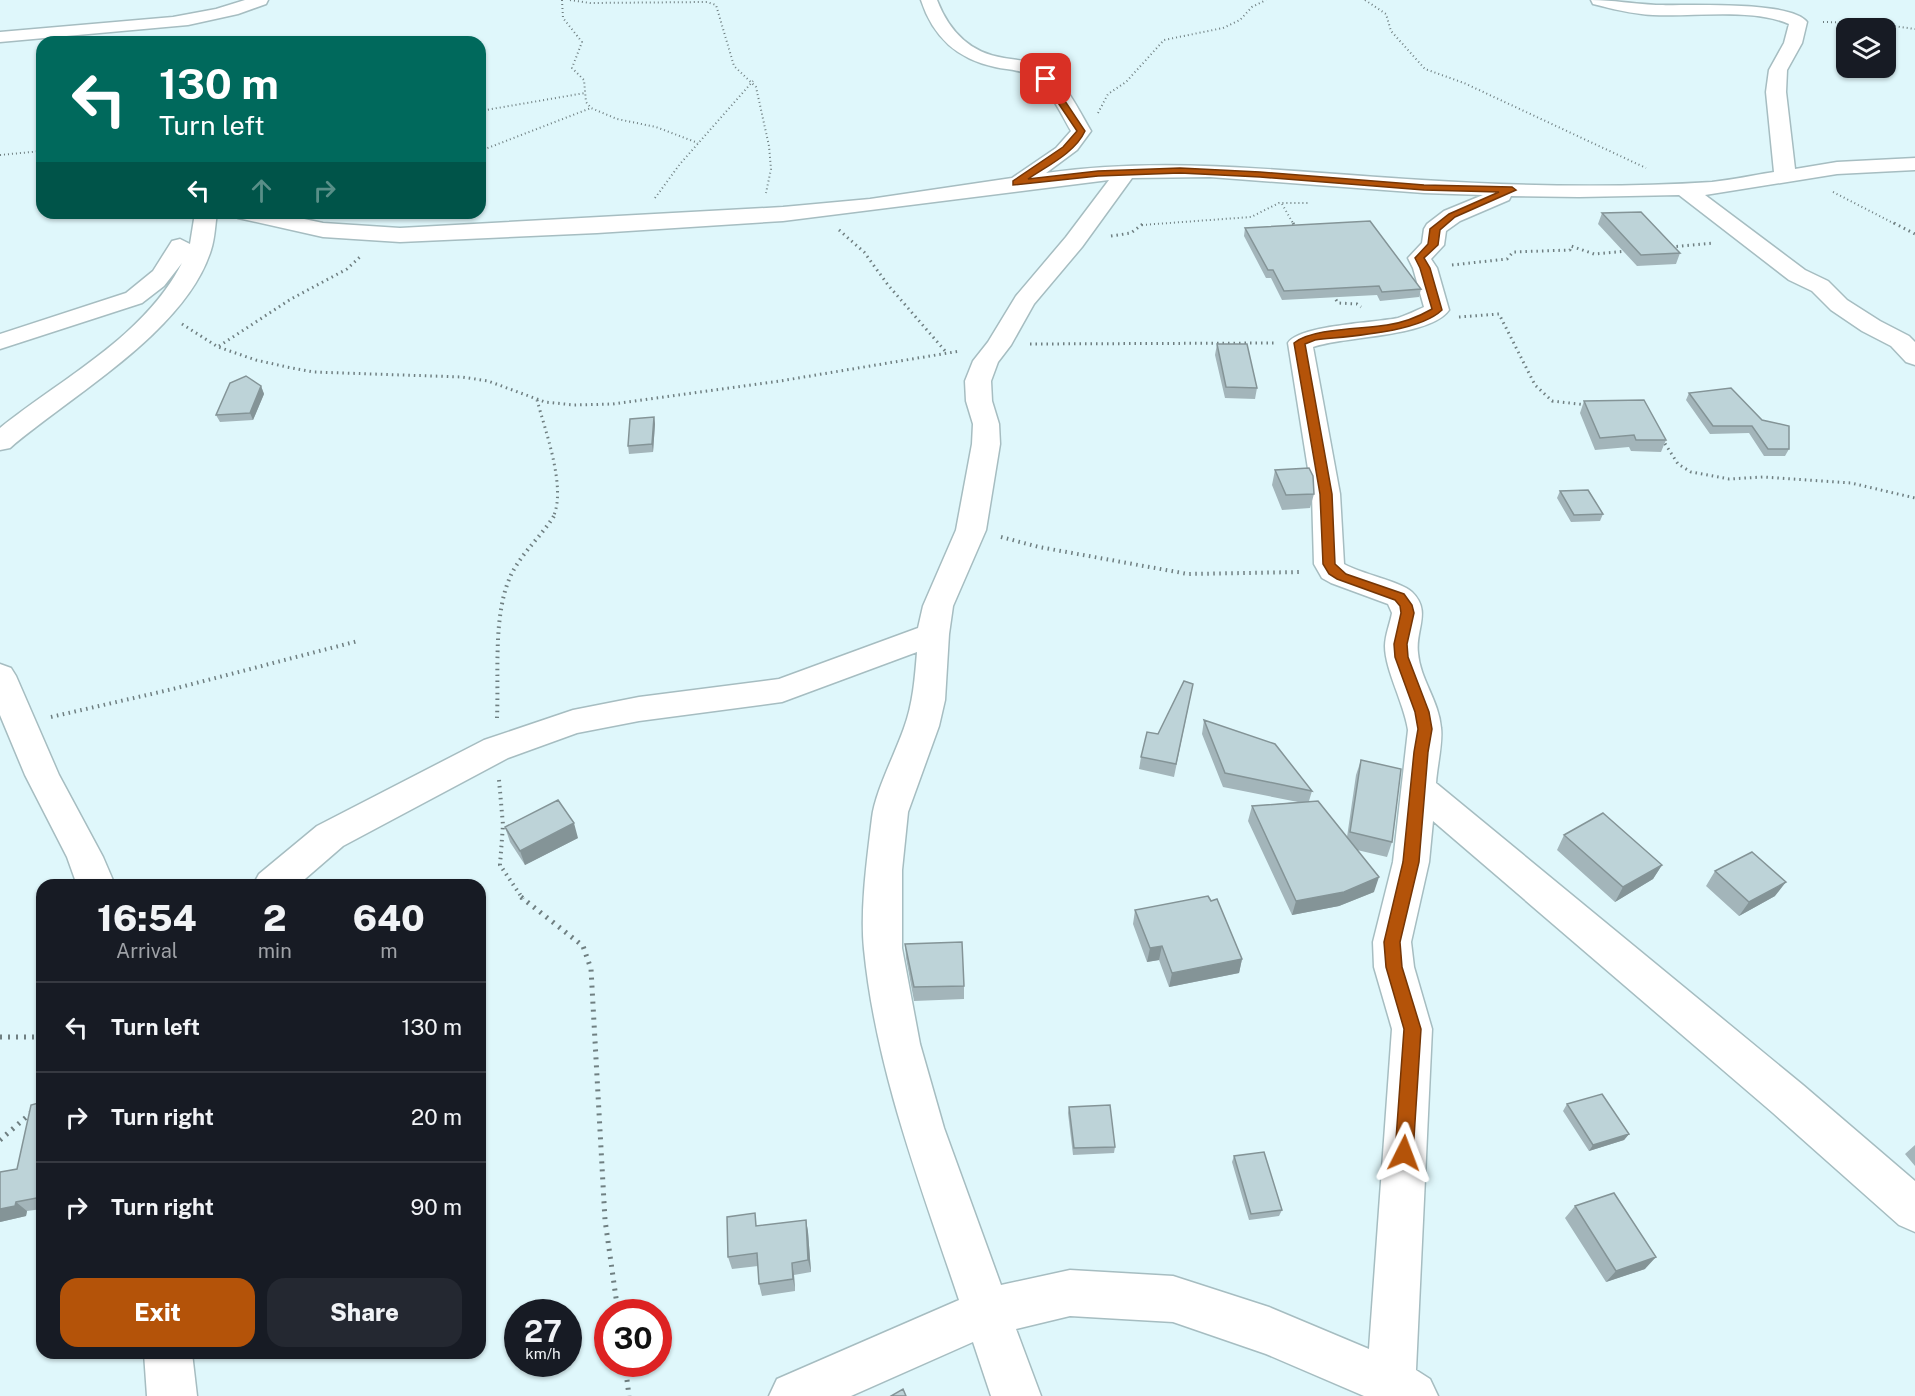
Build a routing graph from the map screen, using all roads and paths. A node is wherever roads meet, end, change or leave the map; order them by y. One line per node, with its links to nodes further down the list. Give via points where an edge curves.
1 (260, 0): 9 (street)
2 (562, 0): 15 (path, via 560,8 566,27 582,42 572,68 584,80)
3 (570, 0): 8 (path)
4 (929, 0): 18 (street, via 934,16 962,48 977,57 1023,65 1046,79)
5 (1266, 0): 18 (path, via 1223,28 1164,40 1126,82 1108,94 1096,116)
6 (1365, 0): 28 (path, via 1386,14 1390,31 1425,69 1629,159)
7 (1599, 0): 10 (street, via 1639,9 1750,13 1783,16)
8 (679, 1): 14 (path, via 716,5 734,66)
9 (221, 7): 12 (street); 13 (street, via 75,32)
10 (1798, 22): 11 (path, via 1872,23); 25 (street, via 1793,43 1778,70 1776,92)
11 (1915, 29)
12 (208, 34)
13 (0, 37)
14 (753, 81): 19 (path); 32 (path, via 767,132 771,169)
15 (585, 93): 16 (path); 17 (path)
16 (591, 108): 19 (path); 20 (path)
17 (486, 110)
18 (1081, 131): 26 (street, via 1066,149)
19 (698, 143): 36 (path)
20 (486, 149)
21 (36, 152): 22 (path)
22 (0, 156)
23 (1915, 164): 25 (street)
24 (1126, 172): 26 (street); 27 (street, via 1210,171); 41 (street)
25 (1793, 174): 28 (street); 38 (path)
26 (1017, 183): 31 (street)
27 (1512, 190): 28 (street); 44 (street, via 1452,216 1435,229 1433,245 1419,258)
28 (1686, 190): 40 (street)
29 (1316, 203): 30 (path)
30 (1282, 204): 37 (path); 41 (path, via 1251,217 1150,222 1131,233)
31 (819, 210): 32 (street); 53 (path, via 864,252)
32 (762, 215): 36 (street)
33 (188, 219): 49 (street, via 183,239 165,273 134,298)
34 (206, 219): 46 (street, via 192,266)
35 (308, 220): 39 (street)
36 (633, 224): 39 (street)
37 (1299, 234)
38 (1915, 234)
39 (378, 235): 52 (path, via 355,263)
40 (1752, 240): 42 (path); 54 (street, via 1797,275 1820,286 1839,305 1900,340)
41 (1074, 242): 51 (street, via 1024,301)
42 (1670, 248)
43 (1635, 251): 44 (path, via 1594,254 1571,246 1513,252 1507,259)
44 (1425, 268): 48 (street, via 1437,310)
45 (1333, 294): 48 (path, via 1338,303 1357,304)
46 (169, 303): 52 (path, via 180,323); 58 (street, via 128,343)
47 (1458, 317): 56 (path, via 1499,314 1535,385 1552,401)
48 (1396, 326): 50 (street)
49 (0, 342)
50 (1300, 343): 51 (path); 61 (street, via 1326,494 1329,564)
51 (999, 345): 53 (path); 60 (street, via 986,361 978,381 986,444)
52 (218, 347): 55 (path, via 313,372 488,381)
53 (946, 353): 55 (path, via 613,404 574,405)
54 (1915, 357)
55 (537, 399): 66 (path, via 559,490 556,513 508,582 503,607)
56 (1589, 406)
57 (1661, 437): 59 (path, via 1678,464 1691,472 1729,479 1763,477 1851,483)
58 (0, 442)
59 (1915, 498)
60 (971, 530): 61 (path, via 1039,547 1188,573); 62 (street, via 938,606)
61 (1333, 571): 67 (street, via 1399,597 1406,605 1402,657 1425,729)
62 (933, 634): 66 (street, via 782,690 573,722); 76 (street, via 932,669 922,726 890,812 884,870 883,948 900,1044 923,1128)
63 (358, 641): 65 (path)
64 (0, 676): 65 (street)
65 (21, 724): 68 (street)
66 (496, 749): 69 (street, via 330,836); 75 (path, via 503,825 500,865 519,896 583,946 591,969 605,1221)
67 (1419, 789): 74 (street, via 1763,1077); 79 (street, via 1411,862 1392,942 1394,967 1412,1029)
68 (94, 879)
69 (279, 879)
70 (0, 1037): 71 (path)
71 (36, 1037)
72 (33, 1111): 73 (path)
73 (0, 1140)
74 (1915, 1210)
75 (616, 1299)
76 (987, 1312): 79 (street, via 1070,1293 1173,1299 1269,1331); 82 (street); 83 (street)
77 (169, 1359): 80 (street)
78 (627, 1377): 81 (path)
79 (1402, 1390)
80 (172, 1396)
81 (629, 1396)
82 (794, 1396)
83 (1016, 1396)

